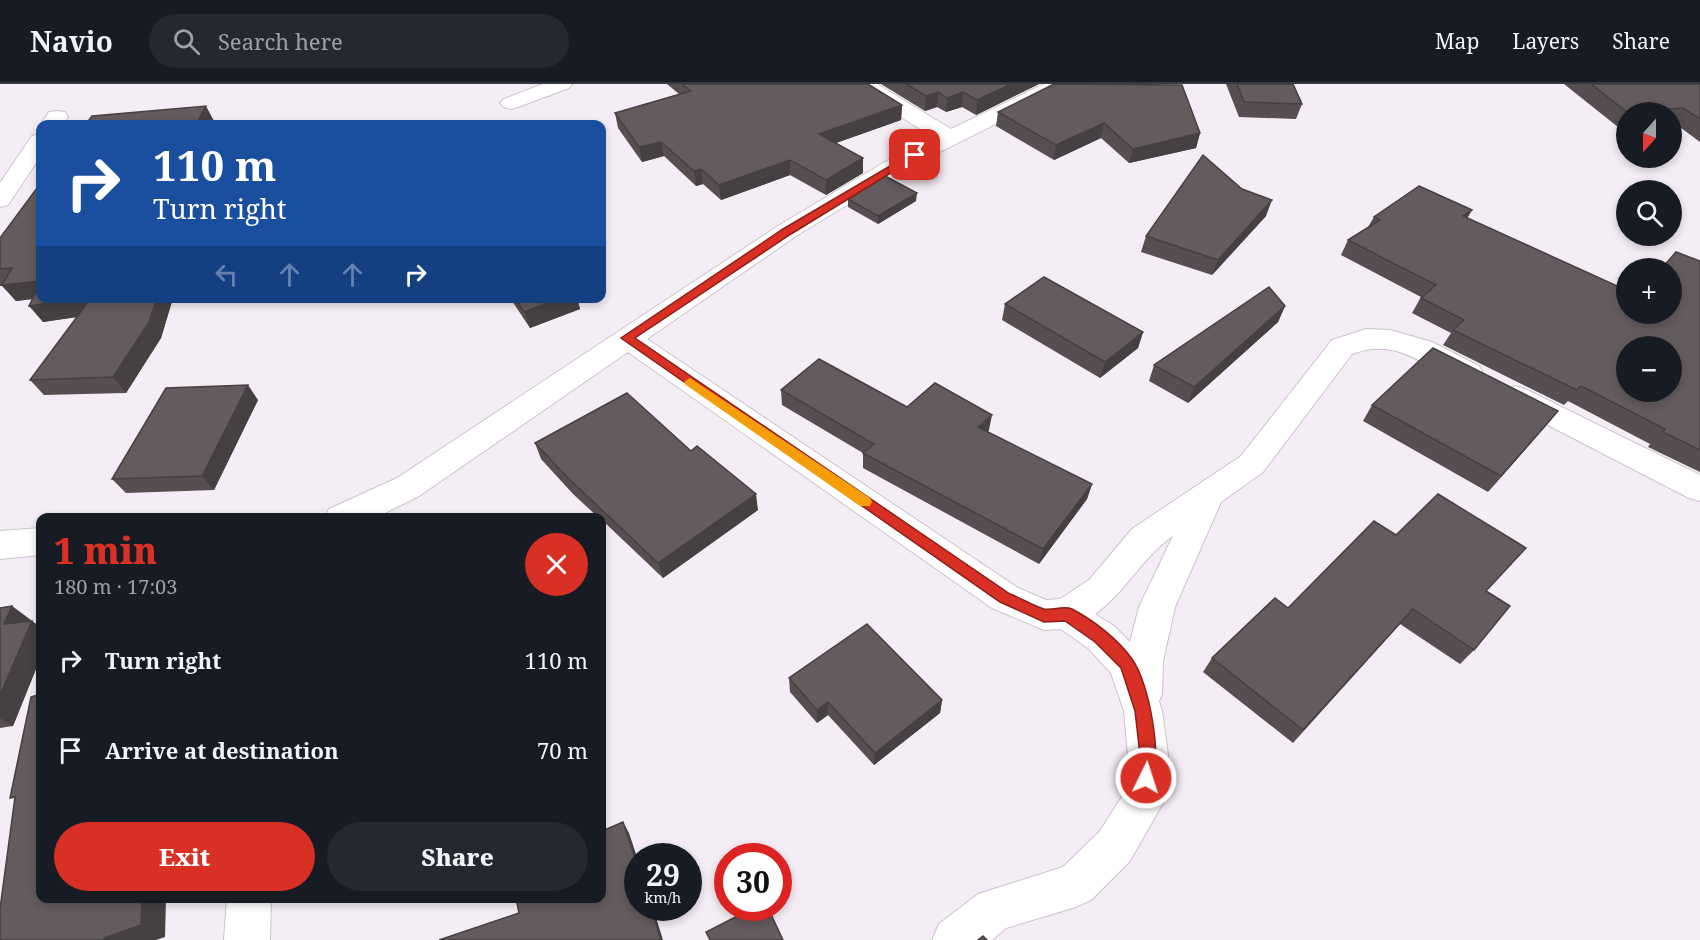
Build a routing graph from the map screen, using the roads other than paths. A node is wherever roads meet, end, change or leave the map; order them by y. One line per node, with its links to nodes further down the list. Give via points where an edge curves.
1 (562, 84): 4 (street)
2 (863, 84): 5 (street)
3 (1060, 84): 5 (street)
4 (512, 104)
5 (950, 138): 8 (street, via 898,164 787,231)
6 (36, 147): 7 (street)
7 (0, 200)
8 (627, 338): 11 (street, via 408,487); 14 (street, via 1005,598 1044,615)
9 (1700, 489): 10 (street, via 1422,349 1390,339 1366,338 1342,347 1252,464)
10 (1208, 495): 14 (street, via 1144,538 1101,590); 15 (street, via 1157,606 1144,661)
11 (353, 513)
12 (36, 542): 13 (street)
13 (0, 545)
14 (1067, 614): 15 (street, via 1101,637 1127,664)
15 (1143, 711): 18 (street, via 1148,755 1143,801 1115,846 1076,885 994,910)
16 (249, 903): 17 (street)
17 (247, 940)
18 (956, 940)

